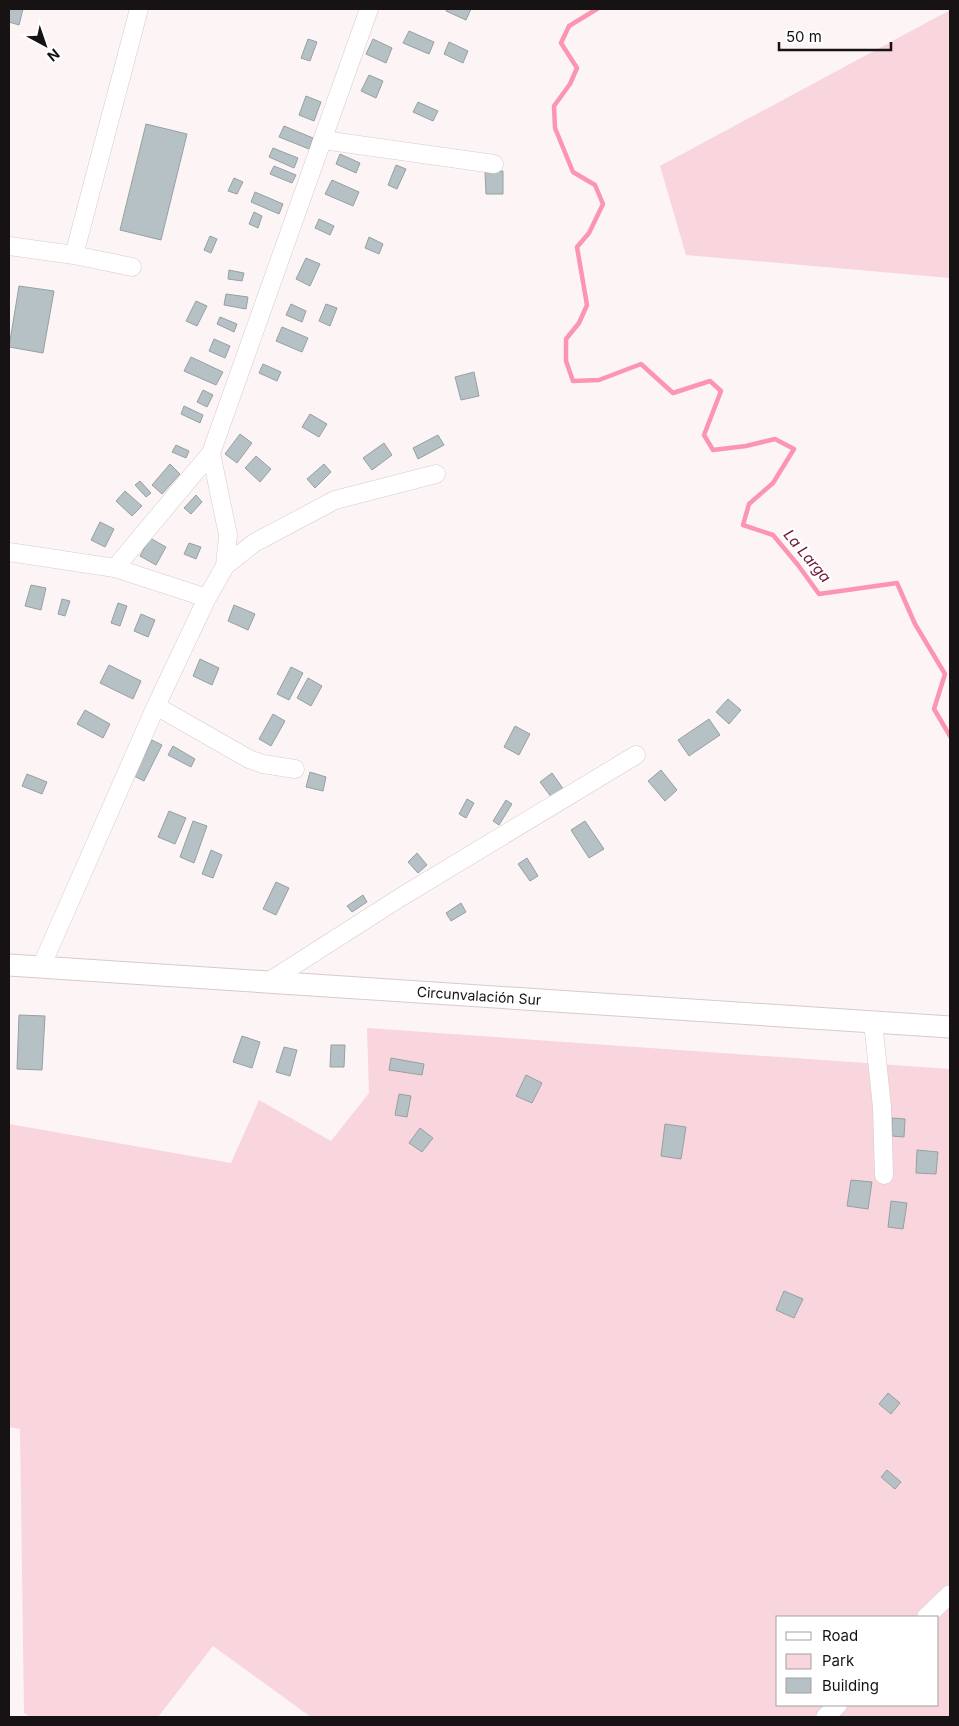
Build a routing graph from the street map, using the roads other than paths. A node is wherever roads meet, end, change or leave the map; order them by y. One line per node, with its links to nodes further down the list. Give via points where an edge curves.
1 (139, 9): 6 (street)
2 (369, 9): 3 (street)
3 (322, 140): 4 (street); 8 (street)
4 (494, 164)
5 (9, 246): 6 (street)
6 (74, 255): 7 (street)
7 (132, 268)
8 (211, 453): 11 (street, via 228,536); 12 (street)
9 (436, 474): 11 (street, via 335,500 254,544)
10 (9, 552): 12 (street)
11 (225, 566): 13 (street)
12 (115, 568): 13 (street)
13 (207, 598): 14 (street)
14 (156, 706): 16 (street, via 249,759); 18 (street)
15 (636, 755): 19 (street)
16 (295, 769)
17 (9, 965): 18 (main road, Circunvalación Sur)
18 (41, 967): 19 (main road, Circunvalación Sur)
19 (268, 982): 20 (main road, Circunvalación Sur)
20 (873, 1022): 21 (main road, Circunvalación Sur); 22 (street, via 882,1107)
21 (950, 1027)
22 (884, 1175)
23 (950, 1594): 24 (street)
24 (927, 1616)
25 (837, 1706): 26 (street)
26 (825, 1717)

